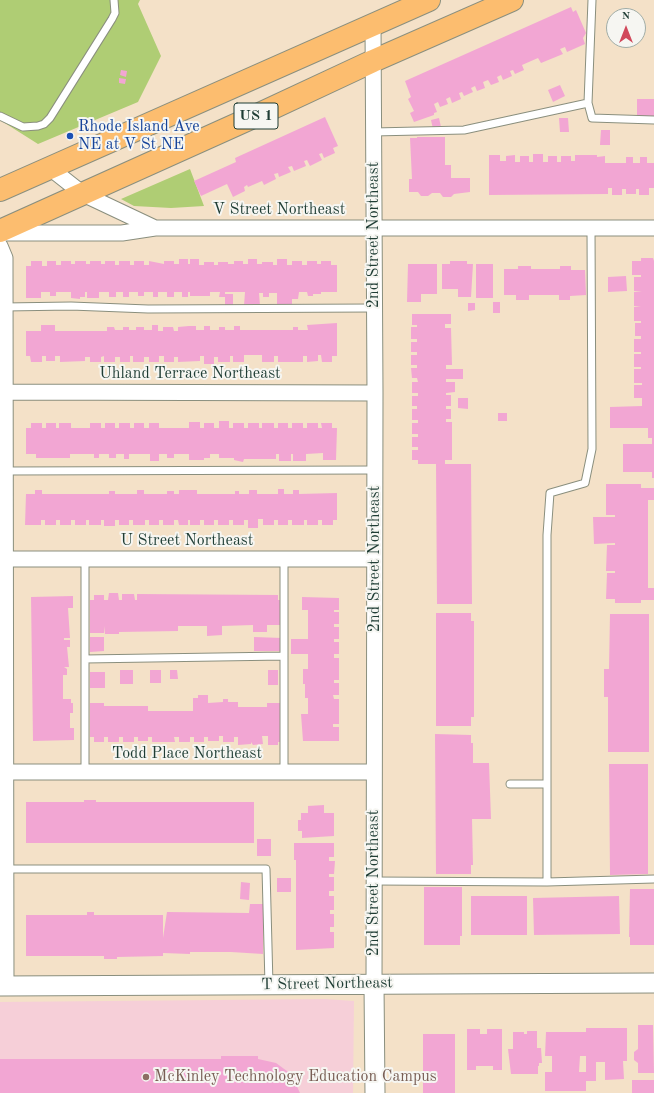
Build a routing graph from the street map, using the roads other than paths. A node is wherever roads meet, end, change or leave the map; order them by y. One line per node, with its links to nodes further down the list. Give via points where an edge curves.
1 (114, 0): 8 (lane, via 115,13 112,19 50,118 44,124 27,127 14,124)
2 (429, 0): 5 (main road, US 1)
3 (512, 0): 6 (main road, US 1)
4 (592, 0): 7 (lane)
5 (373, 24): 6 (street, 2nd Street Northeast); 11 (main road, US 1)
6 (373, 61): 10 (street, 2nd Street Northeast); 13 (main road, US 1)
7 (588, 103): 9 (lane, via 592,118); 10 (lane, via 464,130)
8 (0, 116)
9 (654, 120)
10 (373, 132): 15 (street, 2nd Street Northeast)
11 (50, 168): 12 (main road, US 1); 13 (street)
12 (0, 190)
13 (83, 194): 14 (street); 18 (main road, US 1)
14 (155, 228): 15 (street, V Street Northeast); 18 (street, V Street Northeast, via 122,232)
15 (373, 228): 16 (street, V Street Northeast); 21 (street, 2nd Street Northeast)
16 (592, 228): 17 (street, V Street Northeast); 39 (lane, via 592,449 584,484 550,493 547,543)
17 (654, 228)
18 (0, 232)
19 (0, 246): 20 (street, via 5,258)
20 (5, 307): 21 (lane); 22 (street)
21 (374, 308): 24 (street, 2nd Street Northeast)
22 (3, 360): 23 (street)
23 (6, 392): 24 (street, Uhland Terrace Northeast); 25 (street)
24 (375, 393): 26 (street, 2nd Street Northeast)
25 (3, 453): 27 (street)
26 (375, 470): 27 (lane); 31 (street, 2nd Street Northeast)
27 (6, 471): 28 (street)
28 (3, 559): 29 (street, U Street Northeast); 34 (street)
29 (85, 559): 30 (street, U Street Northeast); 33 (lane)
30 (284, 559): 31 (street, U Street Northeast); 32 (lane)
31 (374, 559): 36 (street, 2nd Street Northeast)
32 (284, 656): 33 (lane); 35 (lane)
33 (85, 658): 37 (lane)
34 (3, 772): 37 (street, Todd Place Northeast); 40 (street)
35 (284, 772): 36 (street, Todd Place Northeast); 37 (street, Todd Place Northeast)
36 (374, 772): 42 (street, 2nd Street Northeast)
37 (85, 773)
38 (510, 784): 39 (lane)
39 (547, 784): 43 (lane)
40 (6, 869): 46 (lane, via 266,869); 47 (street)
41 (654, 878): 43 (lane)
42 (374, 881): 43 (lane); 45 (street, 2nd Street Northeast)
43 (547, 882)
44 (654, 983): 45 (street, T Street Northeast)
45 (374, 984): 46 (street, T Street Northeast); 48 (street, 2nd Street Northeast)
46 (269, 985): 47 (street, T Street Northeast)
47 (3, 986)
48 (375, 1093)

